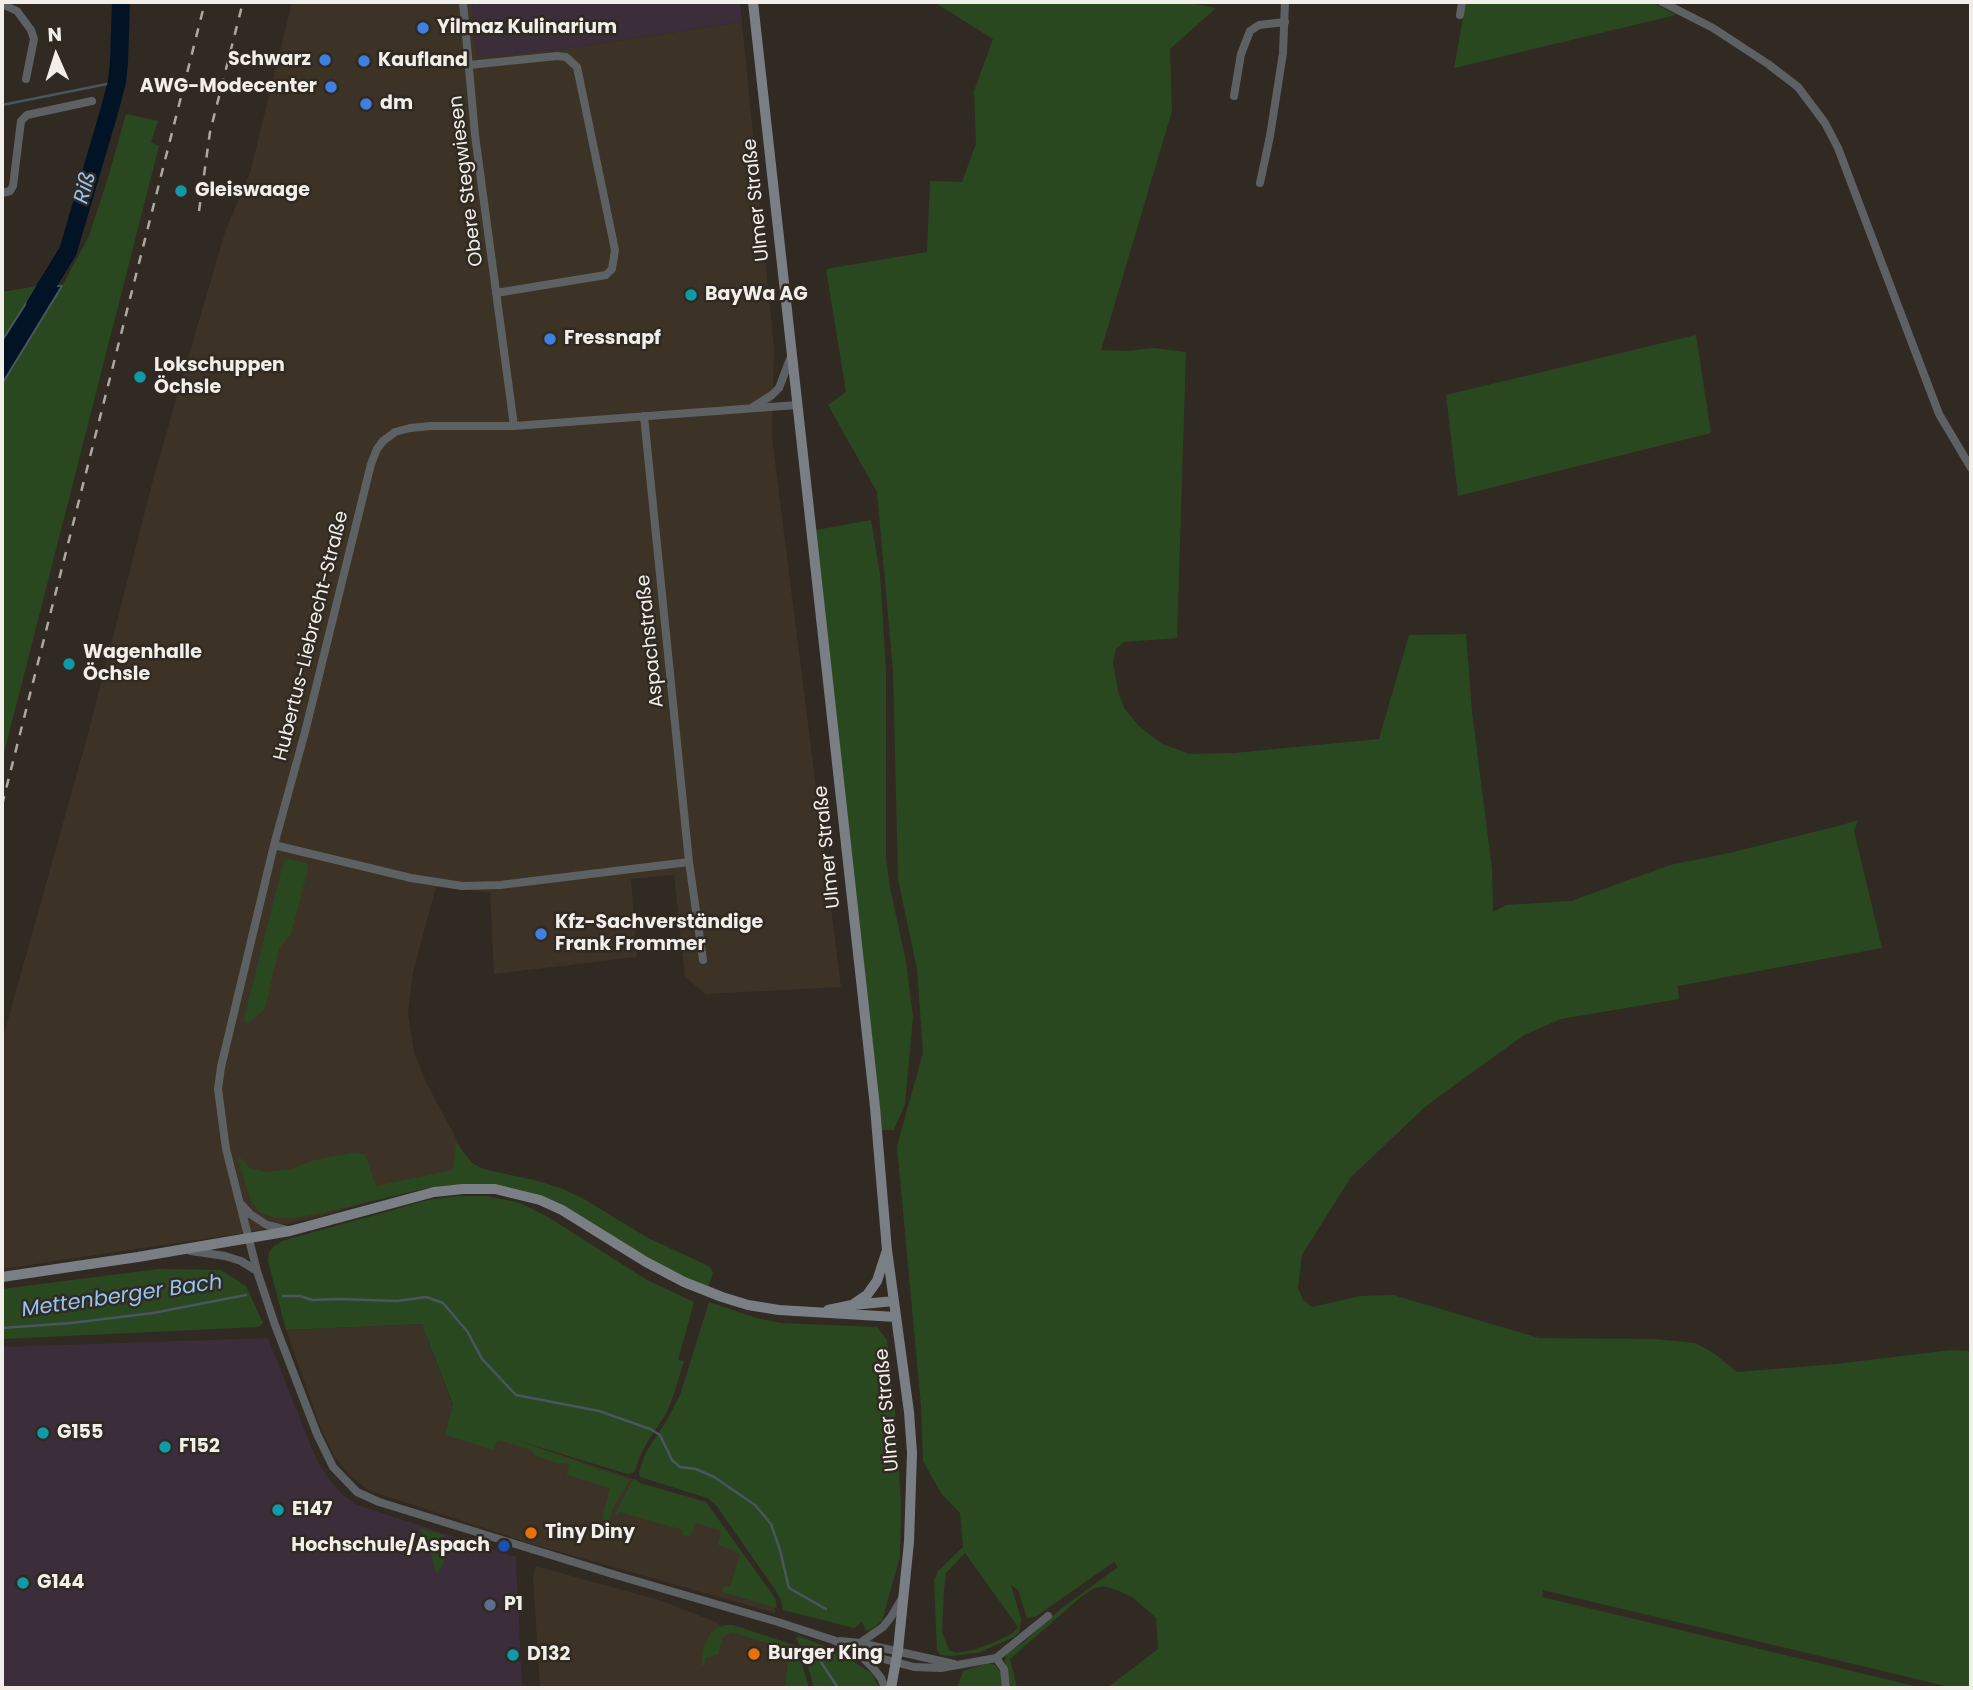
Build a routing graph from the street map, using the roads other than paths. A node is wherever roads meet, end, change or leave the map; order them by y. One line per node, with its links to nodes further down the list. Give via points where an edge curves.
1 (463, 2): 9 (street, Obere Stegwiesen)
2 (753, 2): 16 (main road, Ulmer Straße)
3 (1285, 2): 8 (street)
4 (1462, 2): 7 (street)
5 (1662, 2): 21 (street, via 1768,64 1798,87 1825,123 1939,414)
6 (2, 4): 10 (street, via 17,11 34,39)
7 (1460, 15)
8 (1285, 22): 11 (street, via 1259,25 1250,31); 13 (street)
9 (469, 65): 15 (street, Obere Stegwiesen); 15 (street, via 557,56 577,67 615,250 612,269 606,275)
10 (26, 79)
11 (1234, 96)
12 (92, 102): 14 (street, via 27,115 21,121 13,186)
13 (1260, 183)
14 (2, 193)
15 (496, 293): 20 (street, Obere Stegwiesen)
16 (791, 356): 17 (main road, Ulmer Straße); 18 (street, via 779,388)
17 (797, 405): 18 (street, Hubertus-Liebrecht-Straße); 29 (main road, Ulmer Straße)
18 (749, 410): 19 (street, Hubertus-Liebrecht-Straße)
19 (644, 416): 20 (street, Hubertus-Liebrecht-Straße); 23 (street, Aspachstraße)
20 (514, 426): 22 (street, Hubertus-Liebrecht-Straße, via 410,428 395,432 377,449)
21 (1971, 468)
22 (274, 845): 23 (street, via 462,886); 25 (street, Hubertus-Liebrecht-Straße, via 218,1089)
23 (689, 862): 24 (street, Aspachstraße)
24 (703, 960)
25 (239, 1202): 26 (street, via 267,1225); 27 (street, Hubertus-Liebrecht-Straße)
26 (290, 1231): 27 (main road); 34 (main road, via 434,1192 495,1189 562,1210 656,1267 722,1297 779,1310)
27 (249, 1238): 28 (main road); 30 (street, Hubertus-Liebrecht-Straße)
28 (181, 1249): 30 (street, via 225,1256); 31 (main road)
29 (887, 1251): 32 (main road, Ulmer Straße); 33 (main road, via 877,1281)
30 (257, 1271): 38 (street, Hubertus-Liebrecht-Straße, via 317,1434 333,1467 358,1492)
31 (2, 1277)
32 (894, 1301): 33 (main road); 35 (main road, Ulmer Straße)
33 (852, 1305): 34 (main road)
34 (821, 1312): 35 (main road)
35 (896, 1317): 36 (main road, Ulmer Straße, via 912,1453)
36 (904, 1595): 38 (street, via 883,1628); 39 (main road, Ulmer Straße)
37 (1048, 1616): 40 (street)
38 (858, 1646): 39 (street, Hubertus-Liebrecht-Straße); 41 (street, Hubertus-Liebrecht-Straße); 43 (street)
39 (898, 1650): 41 (main road, Ulmer Straße); 42 (street, Hubertus-Liebrecht-Straße)
40 (996, 1658): 42 (street, Hubertus-Liebrecht-Straße); 45 (street, via 1004,1669)
41 (896, 1663): 42 (street, Hubertus-Liebrecht-Straße, via 927,1669); 44 (main road, Ulmer Straße)
42 (960, 1665)
43 (885, 1688)
44 (891, 1688)
45 (1006, 1688)

